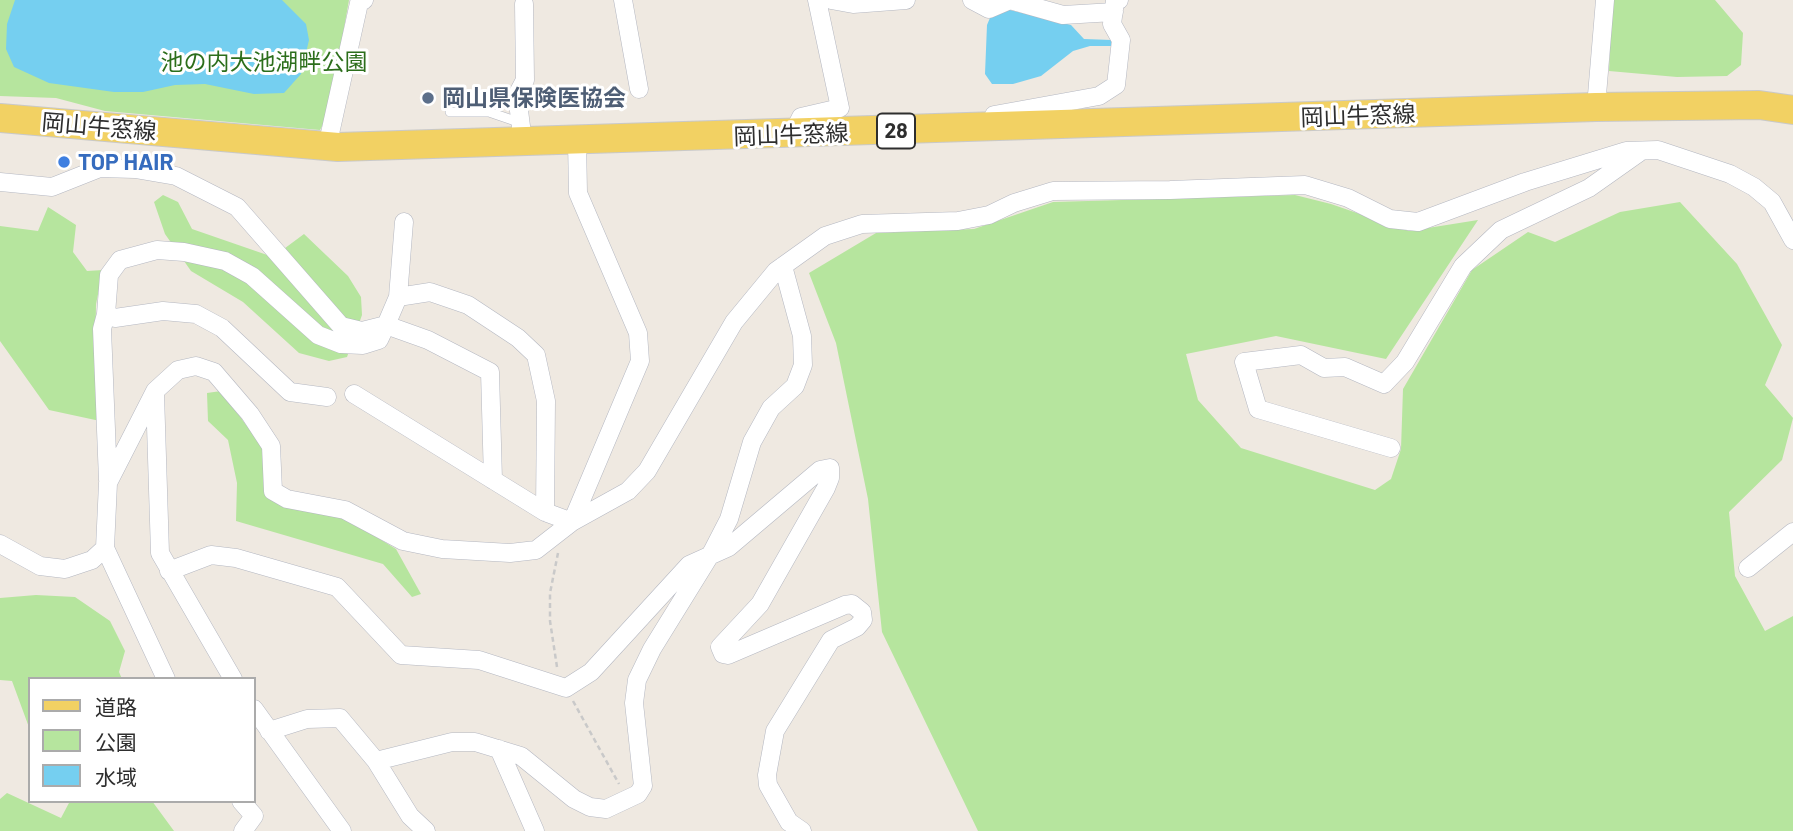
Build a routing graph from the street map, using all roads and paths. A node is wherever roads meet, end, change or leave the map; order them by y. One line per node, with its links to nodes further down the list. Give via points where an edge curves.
1 (364, 0): 20 (street, via 359,3)
2 (623, 0): 11 (street)
3 (817, 0): 18 (street, via 840,108 801,117)
4 (831, 0): 5 (street, via 853,4)
5 (906, 0)
6 (972, 0): 7 (street, via 989,9)
7 (1010, 0): 10 (street, via 1063,15)
8 (1605, 0): 12 (street)
9 (524, 4): 17 (street, via 525,80 517,95)
10 (1116, 6): 16 (street, via 1112,24 1121,40 1116,85 1099,96 994,115)
11 (639, 89)
12 (1596, 107): 13 (main road, 岡山牛窓線 / 28, via 1759,104); 16 (main road, 岡山牛窓線 / 28)
13 (1793, 110)
14 (450, 112): 17 (lane, via 489,112)
15 (0, 118): 20 (main road, 岡山牛窓線 / 28)
16 (993, 128): 18 (main road, 岡山牛窓線 / 28)
17 (522, 133): 19 (main road, 岡山牛窓線 / 28); 20 (main road, 岡山牛窓線 / 28)
18 (792, 135): 19 (main road, 岡山牛窓線 / 28)
19 (577, 141): 36 (street, via 578,193 638,333 640,361)
20 (327, 146)
21 (1643, 150): 24 (street, via 1671,154 1754,187 1772,202); 25 (street, via 1538,178 1418,222 1390,219 1348,198 1305,185 1053,191 989,215 958,221 862,224 825,236); 32 (street, via 1589,188 1501,230 1463,266 1405,362 1384,384 1345,367 1324,368 1301,355 1244,362 1258,409)
22 (0, 182): 28 (street, via 52,187 100,169 176,176 237,207 341,326 362,331)
23 (404, 222): 26 (street)
24 (1793, 240)
25 (783, 266): 36 (street, via 734,322 647,471 628,491); 40 (street, via 802,336 803,365 795,386 771,408 752,442 729,519)
26 (398, 297): 28 (street); 35 (street, via 430,292 468,305 519,338 536,355 546,401)
27 (106, 314): 28 (street, via 109,275 120,260 157,250 184,251 225,261 253,276 318,335 341,344 379,340); 31 (street, via 115,318 163,311 196,314 222,328 290,391); 34 (street, via 102,329)
28 (386, 325): 33 (street, via 428,340 489,372)
29 (155, 391): 34 (street); 36 (street, via 178,370 196,366 214,372 271,446 273,491 287,499 345,510 402,541 442,549 510,553 536,550); 42 (street, via 160,553)
30 (354, 394): 33 (street)
31 (327, 397)
32 (1391, 448)
33 (493, 480): 35 (street)
34 (108, 483): 39 (street)
35 (545, 512): 36 (street)
36 (572, 522): 45 (path, via 557,556 550,593 555,662)
37 (1793, 532): 41 (street)
38 (0, 544): 39 (street, via 40,566 65,569 92,560)
39 (105, 548): 43 (street)
40 (712, 552): 45 (street, via 689,565 591,672); 50 (street, via 637,680 634,703 643,786); 56 (street, via 729,547 820,470 830,468 826,488 760,604 720,647 728,654 845,605 852,604 862,612 858,627 831,640 775,731 768,785 789,822)
41 (1748, 568)
42 (169, 571): 44 (street); 45 (street, via 211,555 337,587 401,655 479,660)
43 (165, 677)
44 (232, 677)
45 (566, 688): 50 (path)
46 (256, 712): 47 (street)
47 (269, 731): 49 (street, via 307,719 340,718); 53 (street)
48 (499, 749): 49 (street, via 452,742); 50 (street, via 521,756 573,799 590,807 606,809); 55 (street)
49 (376, 761): 54 (street)
50 (627, 800)
51 (243, 803): 52 (street, via 254,816)
52 (243, 831)
53 (342, 831)
54 (425, 831)
55 (535, 831)
56 (802, 831)

